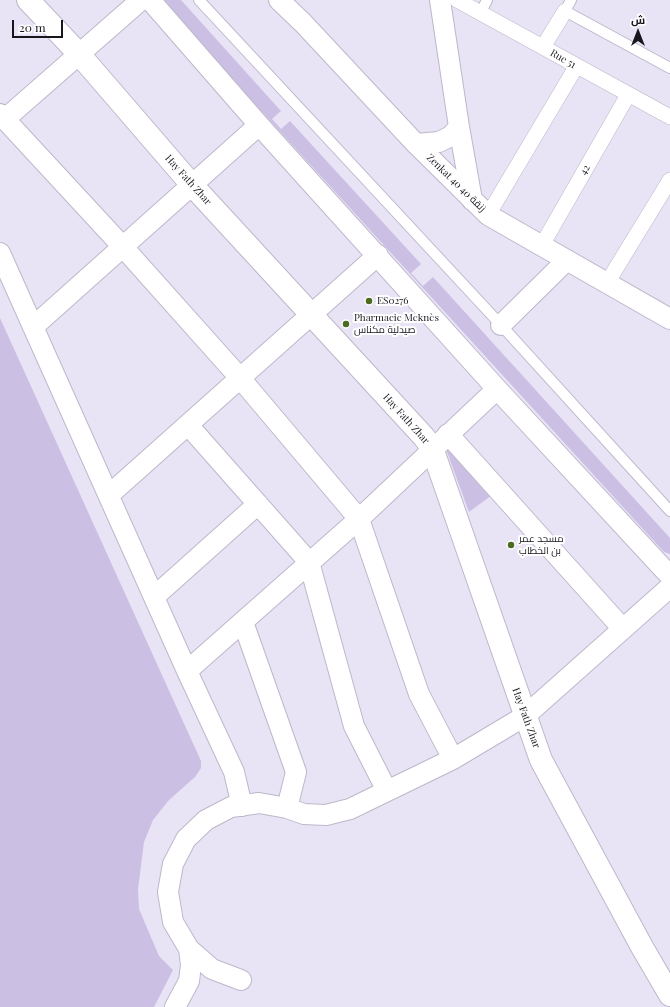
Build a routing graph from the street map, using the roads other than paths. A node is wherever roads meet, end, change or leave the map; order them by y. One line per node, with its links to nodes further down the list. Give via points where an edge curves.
1 (28, 0): 11 (street, Hay Fath Zhar)
2 (141, 0): 11 (street)
3 (150, 0): 17 (street)
4 (199, 0): 32 (lane)
5 (279, 0): 19 (street, Zenkat 40 زنقة 40)
6 (440, 0): 18 (street)
7 (457, 0): 9 (street, Rue 51)
8 (568, 5): 10 (street); 13 (lane)
9 (484, 6): 10 (street, Rue 51)
10 (543, 47): 12 (street, Rue 51)
11 (79, 54): 15 (street); 21 (street, Hay Fath Zhar)
12 (576, 67): 14 (street, Rue 51); 23 (street)
13 (670, 68)
14 (628, 95): 16 (street, Rue 51); 24 (street, 42)
15 (2, 117): 25 (street)
16 (670, 118)
17 (259, 125): 21 (street); 27 (street)
18 (458, 127): 19 (street, via 451,136 439,142); 22 (street)
19 (416, 144): 22 (street, Zenkat 40 زنقة 40)
20 (670, 180): 29 (street)
21 (192, 185): 25 (street); 30 (street, Hay Fath Zhar)
22 (472, 200): 23 (street, Zenkat 40 زنقة 40)
23 (488, 215): 24 (street, Zenkat 40 زنقة 40)
24 (542, 245): 28 (street, Zenkat 40 زنقة 40)
25 (123, 247): 33 (street); 34 (street)
26 (0, 253): 33 (street)
27 (378, 255): 30 (street); 35 (street)
28 (567, 260): 29 (street, Zenkat 40 زنقة 40); 32 (street)
29 (608, 283): 31 (street, Zenkat 40 زنقة 40)
30 (312, 314): 34 (street); 38 (street, Hay Fath Zhar)
31 (670, 319)
32 (501, 325): 41 (lane)
33 (33, 327): 39 (street)
34 (240, 378): 36 (street); 42 (street)
35 (497, 389): 37 (street); 44 (street)
36 (188, 425): 39 (street); 40 (street)
37 (448, 434): 38 (street); 48 (street)
38 (432, 448): 42 (street); 50 (street, Hay Fath Zhar)
39 (109, 495): 46 (street)
40 (258, 504): 43 (street); 46 (street)
41 (670, 511)
42 (359, 519): 43 (street); 51 (street, via 419,694)
43 (309, 562): 47 (street); 52 (street, via 354,726)
44 (670, 576)
45 (670, 587): 48 (street)
46 (154, 597): 49 (street)
47 (243, 622): 49 (street); 54 (street, via 296,772)
48 (623, 629): 50 (street)
49 (187, 672): 53 (street, via 234,772)
50 (525, 716): 51 (street); 57 (street, Hay Fath Zhar, via 541,760)
51 (453, 759): 52 (street)
52 (387, 791): 54 (street, via 350,809 326,815 304,814)
53 (242, 806): 54 (street, via 259,803); 55 (street, via 231,807 206,820 186,839 173,864 168,892 173,922)
54 (287, 808)
55 (189, 949): 56 (street, via 212,969); 58 (street, via 189,981)
56 (241, 980)
57 (670, 995)
58 (175, 1007)

